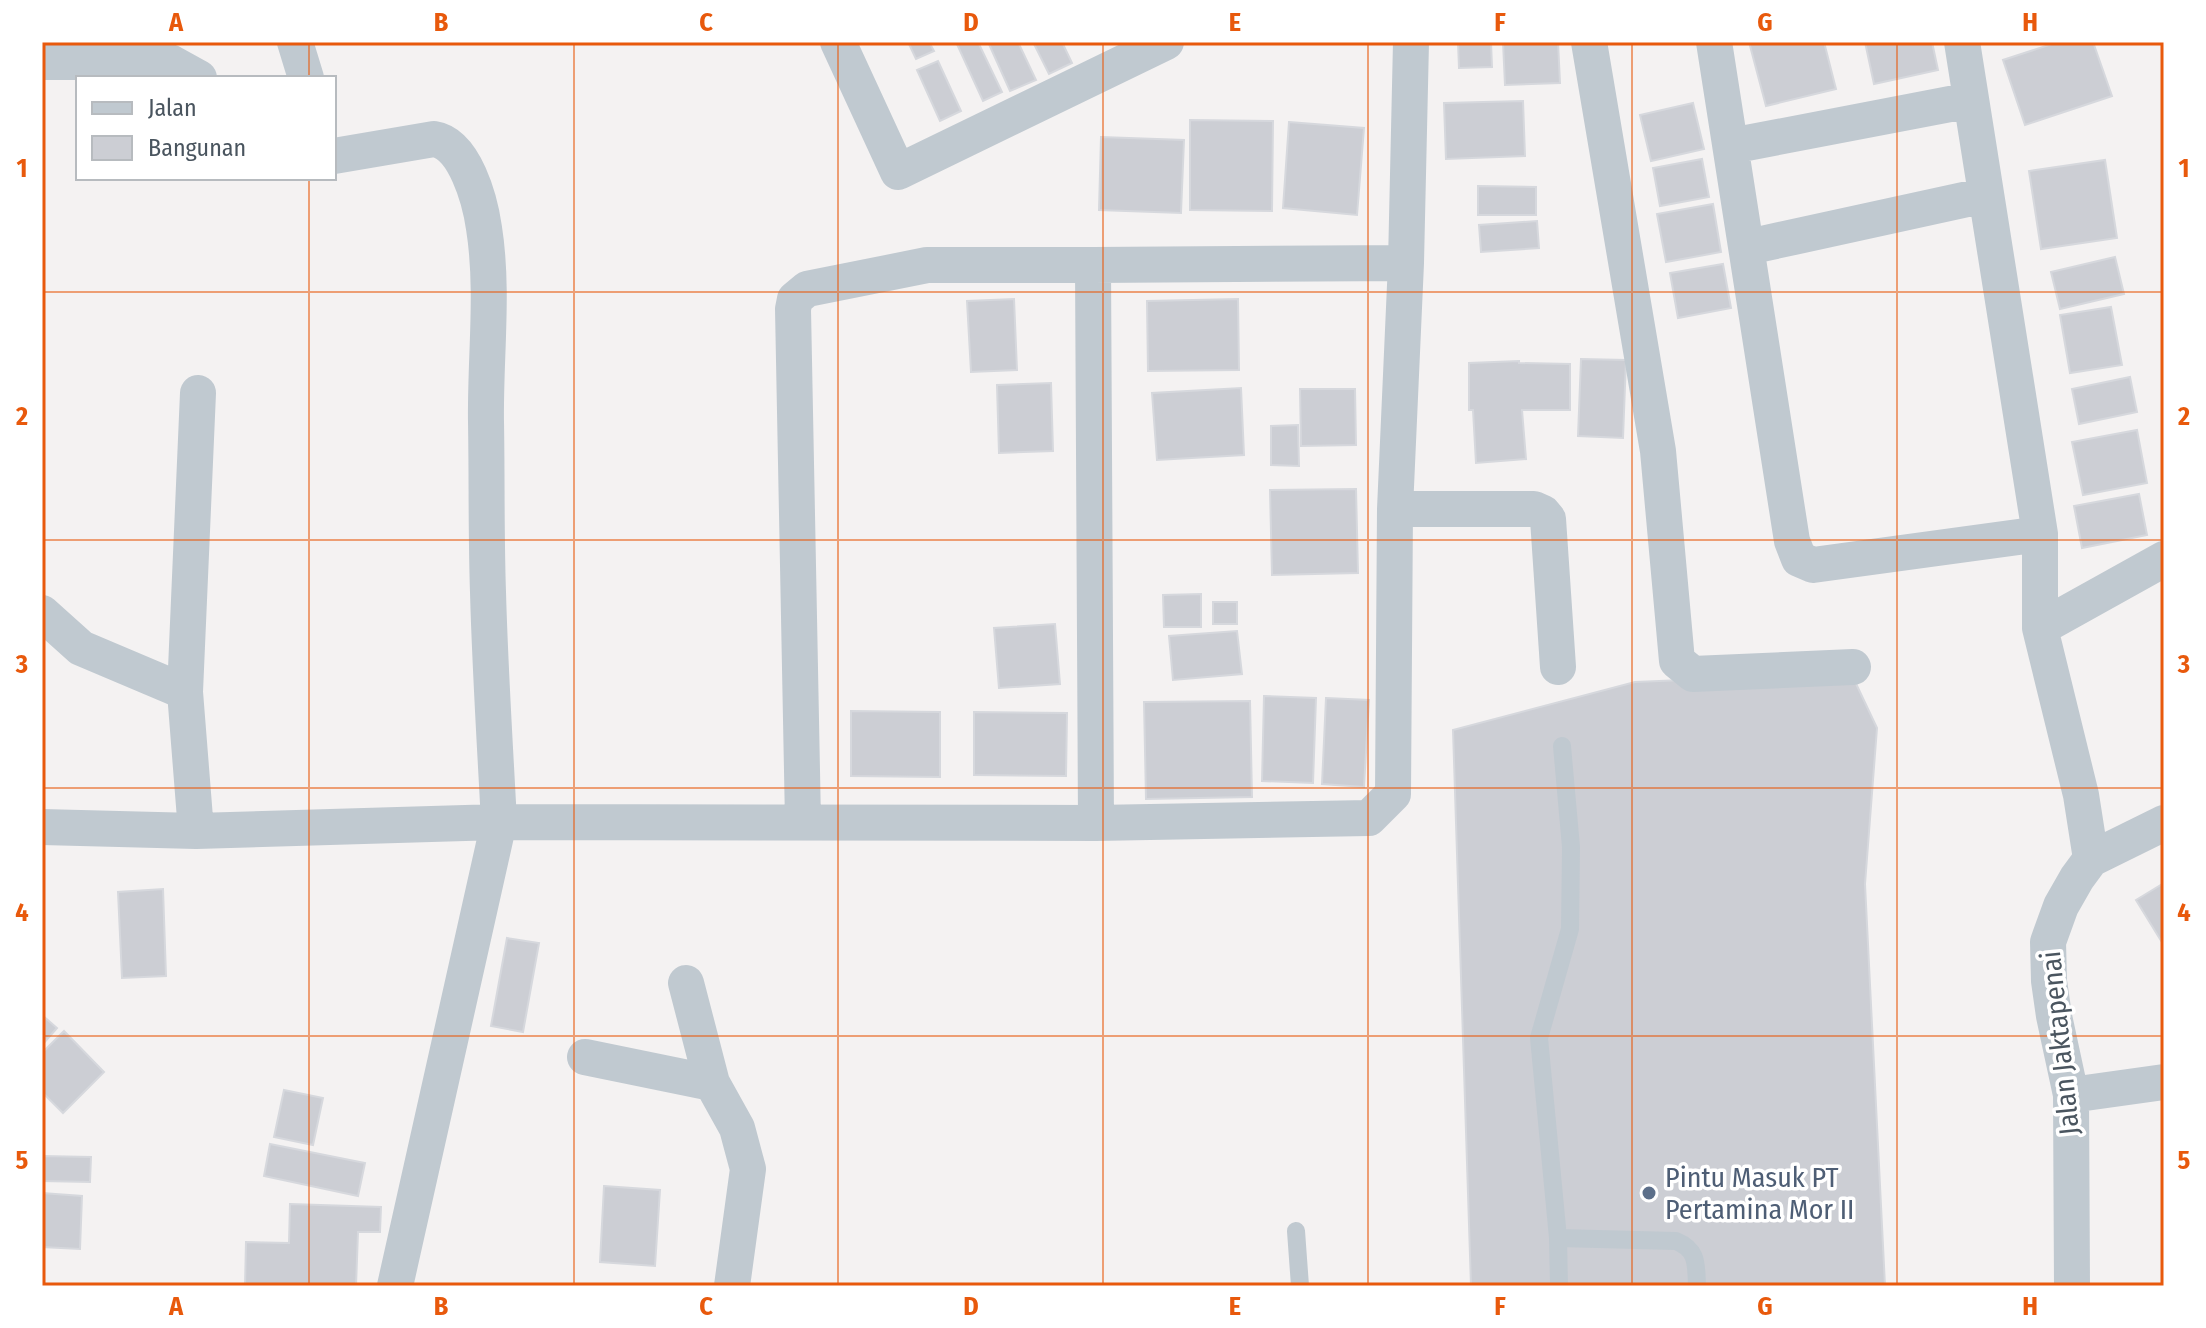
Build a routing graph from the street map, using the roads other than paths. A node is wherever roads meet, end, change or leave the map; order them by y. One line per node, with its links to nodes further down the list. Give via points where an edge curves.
1 (295, 42): 10 (street)
2 (838, 42): 3 (street, via 898,172)
3 (1166, 42)
4 (1411, 42): 16 (street)
5 (1589, 42): 25 (street, via 1658,451 1677,661 1693,674)
6 (1714, 42): 12 (street)
7 (1962, 42): 11 (street)
8 (42, 62): 9 (street, via 170,62)
9 (195, 76)
10 (305, 76)
11 (1971, 100): 12 (street); 14 (street)
12 (1731, 146): 15 (street)
13 (336, 156): 28 (street, via 444,141 466,167 484,227 488,591)
14 (1986, 195): 15 (street); 20 (street)
15 (1748, 247): 20 (street, via 1792,541 1799,559 1813,565)
16 (1406, 263): 17 (street); 19 (street)
17 (1093, 265): 29 (street, via 927,265 807,289 795,299); 30 (street)
18 (198, 393): 26 (street)
19 (1395, 509): 24 (street, via 1543,513 1548,519); 30 (street, via 1393,794 1383,806 1369,818)
20 (2040, 534): 23 (street)
21 (2164, 559): 23 (street)
22 (42, 613): 26 (street, via 81,648)
23 (2040, 628): 34 (street, via 2081,795)
24 (1558, 667)
25 (1853, 667)
26 (185, 692): 33 (street)
27 (1562, 746): 41 (lane, via 1571,847 1570,929 1539,1038)
28 (499, 822): 29 (street); 33 (street); 42 (street)
29 (803, 822): 30 (street)
30 (1096, 823)
31 (2164, 823): 34 (street)
32 (42, 827): 33 (street)
33 (196, 831)
34 (2091, 859): 39 (street, Jalan Jaktapenai, via 2061,906 2048,942 2052,1004)
35 (686, 983): 38 (street)
36 (585, 1057): 38 (street)
37 (2164, 1082): 39 (street)
38 (712, 1083): 43 (street, via 737,1128 748,1169)
39 (2071, 1095): 47 (street, Jalan Jaktapenai)
40 (1296, 1231): 44 (lane)
41 (1558, 1238): 45 (lane); 46 (lane, via 1676,1241 1696,1256)
42 (395, 1286)
43 (732, 1286)
44 (1300, 1286)
45 (1559, 1286)
46 (1697, 1286)
47 (2072, 1286)

